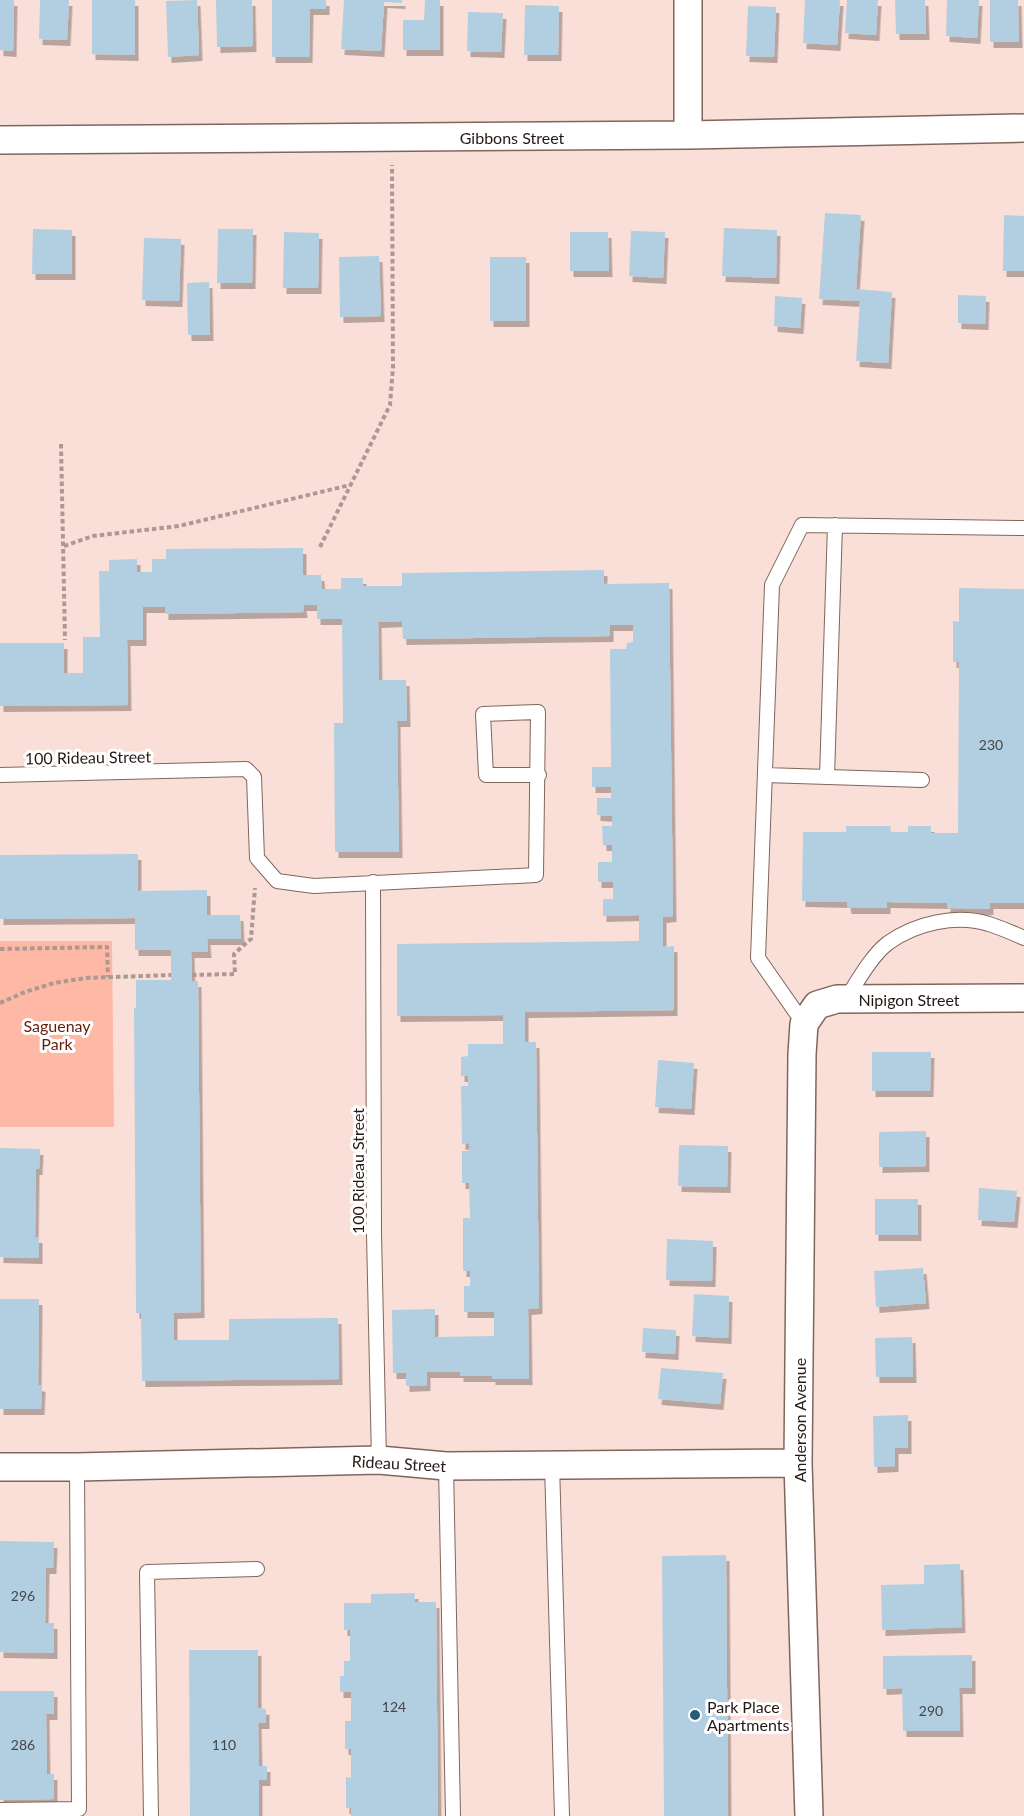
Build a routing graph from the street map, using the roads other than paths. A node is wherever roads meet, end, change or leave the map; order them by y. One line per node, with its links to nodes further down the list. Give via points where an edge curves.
1 (688, 0): 3 (street)
2 (1024, 128): 3 (street, Gibbons Street)
3 (688, 135): 4 (street, Gibbons Street)
4 (0, 140)
5 (834, 525): 6 (lane); 9 (lane, via 802,525 772,585); 10 (lane)
6 (1024, 528)
7 (0, 775): 12 (lane, 100 Rideau Street, via 246,770 254,777 257,858 277,881 314,886)
8 (539, 775): 8 (lane, via 538,712 483,714 486,775); 12 (lane, via 536,875)
9 (765, 775): 10 (lane); 16 (lane, via 758,958)
10 (827, 777): 11 (lane)
11 (922, 780)
12 (373, 882): 17 (lane, 100 Rideau Street)
13 (1024, 938): 15 (lane, via 988,923 960,919 910,931 886,944)
14 (1024, 998): 15 (street, Nipigon Street)
15 (846, 999): 16 (street, Nipigon Street, via 817,1005)
16 (804, 1024): 18 (street, Anderson Avenue)
17 (379, 1460): 20 (street, Rideau Street); 22 (street, Rideau Street)
18 (798, 1463): 19 (street, Rideau Street); 28 (street, Anderson Avenue)
19 (552, 1464): 20 (street, Rideau Street); 27 (lane)
20 (446, 1466): 26 (lane)
21 (0, 1467): 22 (street, Rideau Street)
22 (77, 1467): 24 (lane, via 79,1809)
23 (257, 1569): 25 (lane, via 147,1572)
24 (0, 1810)
25 (151, 1816)
26 (453, 1816)
27 (562, 1816)
28 (809, 1816)

